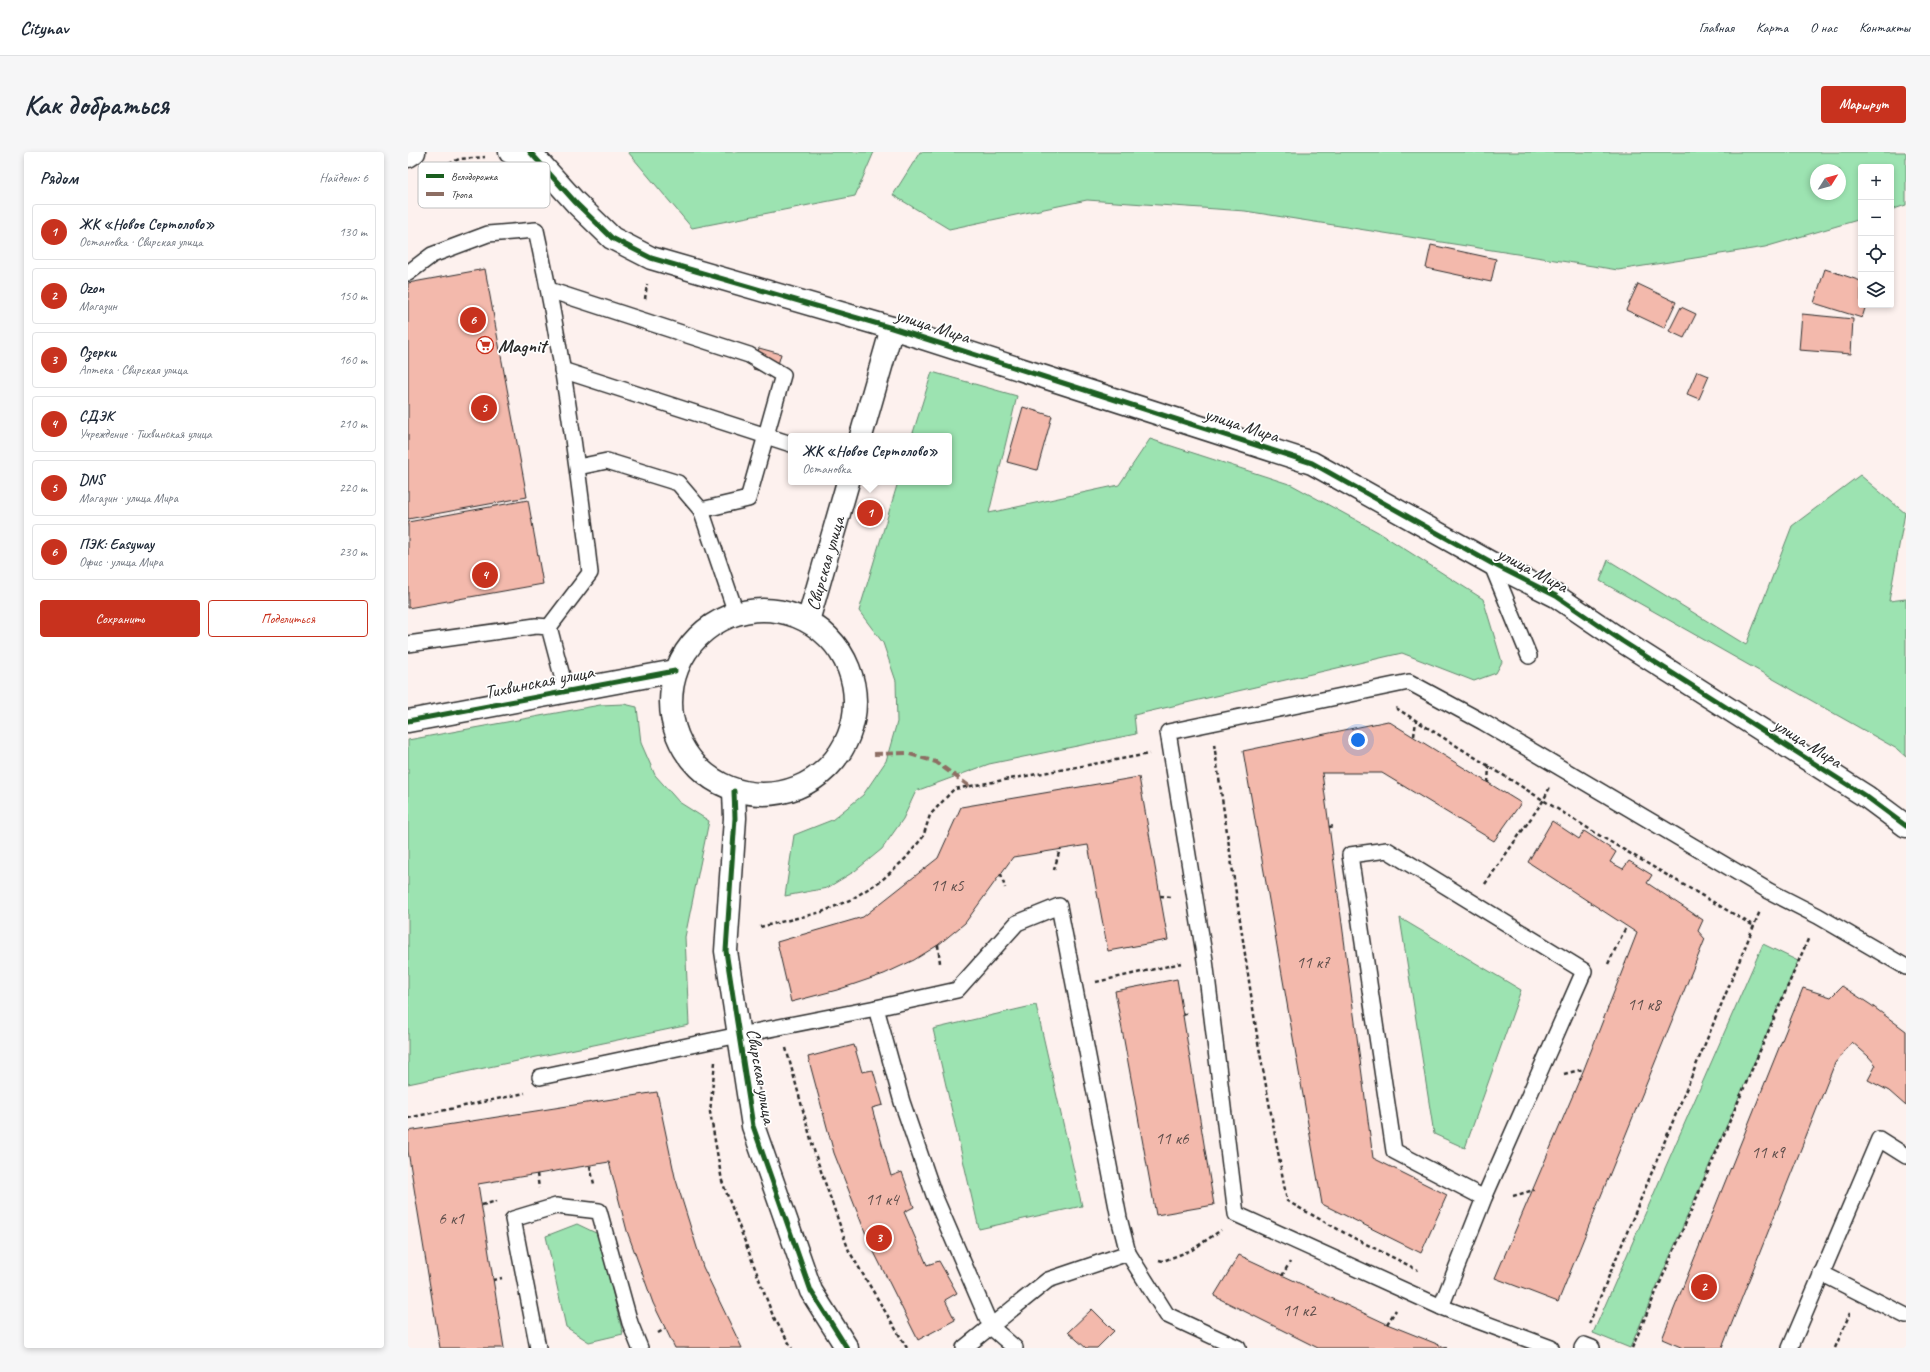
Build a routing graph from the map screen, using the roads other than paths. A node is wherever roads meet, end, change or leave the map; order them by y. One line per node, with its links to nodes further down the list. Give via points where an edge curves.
1 (414, 152): 3 (street)
2 (510, 152): 4 (street)
3 (408, 156)
4 (537, 157)
5 (550, 171): 8 (street, улица Мира, via 612,238 651,258)
6 (408, 273): 7 (lane, via 432,255 488,234 536,230)
7 (549, 290): 9 (lane); 11 (lane, via 750,355 783,375)
8 (892, 328): 10 (street); 16 (street, улица Мира, via 1312,463)
9 (562, 370): 11 (lane); 13 (lane)
10 (862, 433)
11 (766, 436): 12 (lane); 15 (lane, via 748,499)
12 (788, 443)
13 (578, 467): 15 (lane, via 607,461 678,483); 19 (lane, via 590,573)
14 (847, 485): 18 (street, Свирская улица)
15 (701, 510): 17 (lane)
16 (1491, 563): 21 (lane); 26 (street, улица Мира, via 1556,596 1867,797)
17 (736, 613): 18 (street, via 761,609 786,612); 22 (street, via 710,626 689,646)
18 (808, 621): 25 (street, via 838,646 854,682 855,721 839,757 810,783 773,795)
19 (549, 626): 20 (lane); 23 (lane)
20 (408, 644)
21 (1529, 656)
22 (675, 671): 23 (street, Тихвинская улица); 25 (street, via 670,708 680,743 702,773)
23 (566, 691): 24 (street, Тихвинская улица)
24 (408, 721)
25 (734, 791): 29 (street, Свирская улица, via 735,818 726,951)
26 (1906, 826)
27 (1906, 967): 35 (lane, via 1769,891 1484,722 1409,682 1168,732 1204,960 1236,1214)
28 (876, 1008): 29 (lane); 33 (lane, via 957,990 1017,923 1059,906 1119,1218); 37 (lane, via 902,1102 934,1195)
29 (739, 1035): 30 (lane); 40 (street, Свирская улица, via 753,1126 811,1291)
30 (540, 1077)
31 (1906, 1156): 34 (lane, via 1878,1139)
32 (1484, 1198): 32 (lane, via 1584,971 1387,850 1350,855 1394,1151); 35 (lane)
33 (1128, 1253): 37 (lane, via 1048,1280); 43 (lane, via 1167,1315)
34 (1821, 1274): 36 (lane); 45 (lane)
35 (1441, 1307): 44 (lane)
36 (1906, 1316)
37 (991, 1327): 41 (lane); 42 (lane)
38 (538, 1348): 39 (lane, via 513,1219 556,1206 599,1211 630,1323)
39 (640, 1348)
40 (847, 1348)
41 (964, 1348)
42 (1015, 1348)
43 (1238, 1348)
44 (1551, 1348)
45 (1790, 1348)

